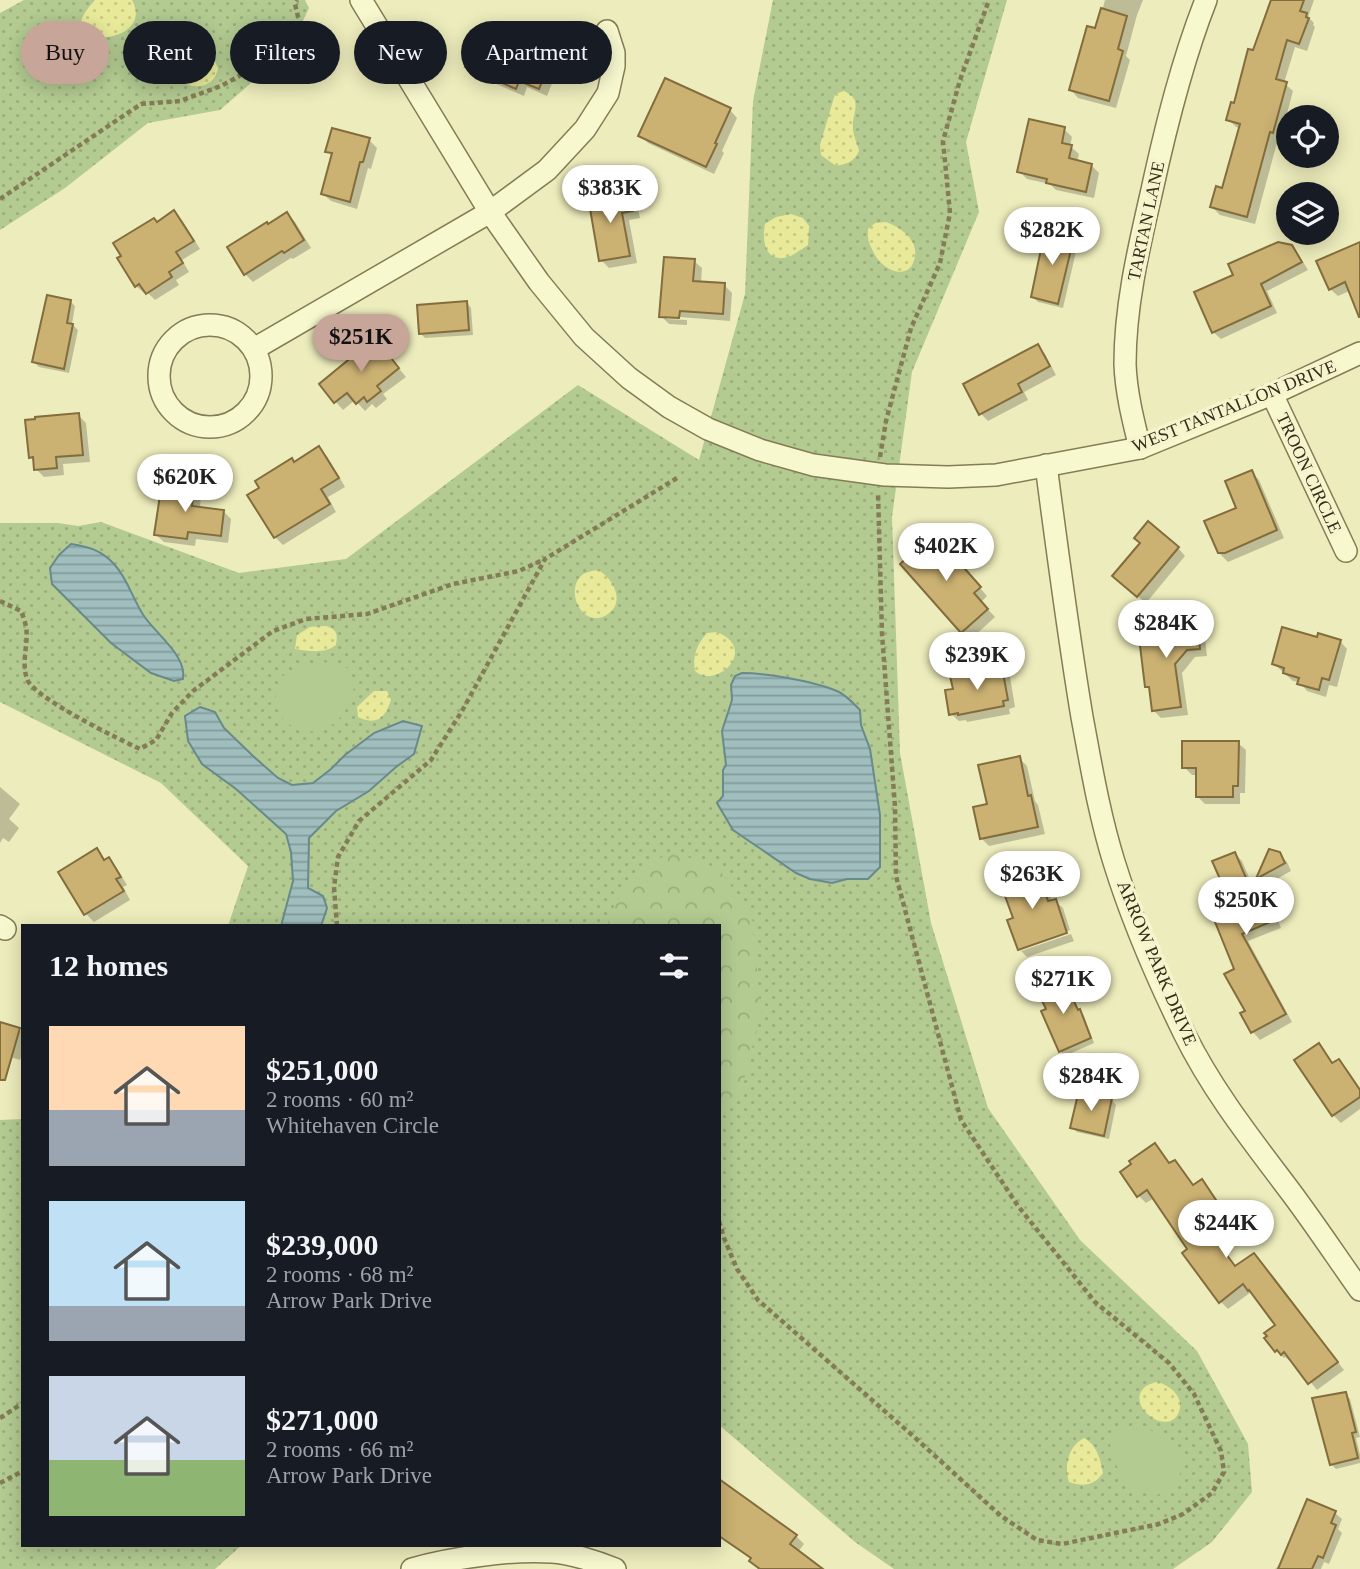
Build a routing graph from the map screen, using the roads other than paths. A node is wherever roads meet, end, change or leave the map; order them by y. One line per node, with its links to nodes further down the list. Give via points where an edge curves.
1 (361, 0): 6 (street, WEST TANTALLON DRIVE)
2 (1206, 0): 10 (street, TARTAN LANE, via 1164,138 1126,329 1125,367)
3 (612, 47): 4 (street)
4 (612, 75)
5 (610, 84): 6 (street, via 596,114 548,170)
6 (490, 212): 7 (street); 11 (street, WEST TANTALLON DRIVE, via 584,337 629,378 708,429 813,465 877,474 996,475)
7 (254, 349): 7 (street, via 234,331 222,327 192,329 179,336 160,370 163,395 172,410 185,420 217,427 247,412 261,382)
8 (1360, 354): 9 (street, WEST TANTALLON DRIVE)
9 (1272, 394): 10 (street, WEST TANTALLON DRIVE); 12 (street, TROON CIRCLE)
10 (1140, 448): 11 (street, WEST TANTALLON DRIVE)
11 (1046, 466): 13 (street, ARROW PARK DRIVE, via 1092,770 1130,909 1185,1034 1212,1082)
12 (1346, 551)
13 (1360, 1290)
14 (513, 1561): 15 (street, via 485,1555); 16 (street, via 554,1552)
15 (412, 1569)
16 (615, 1569)

